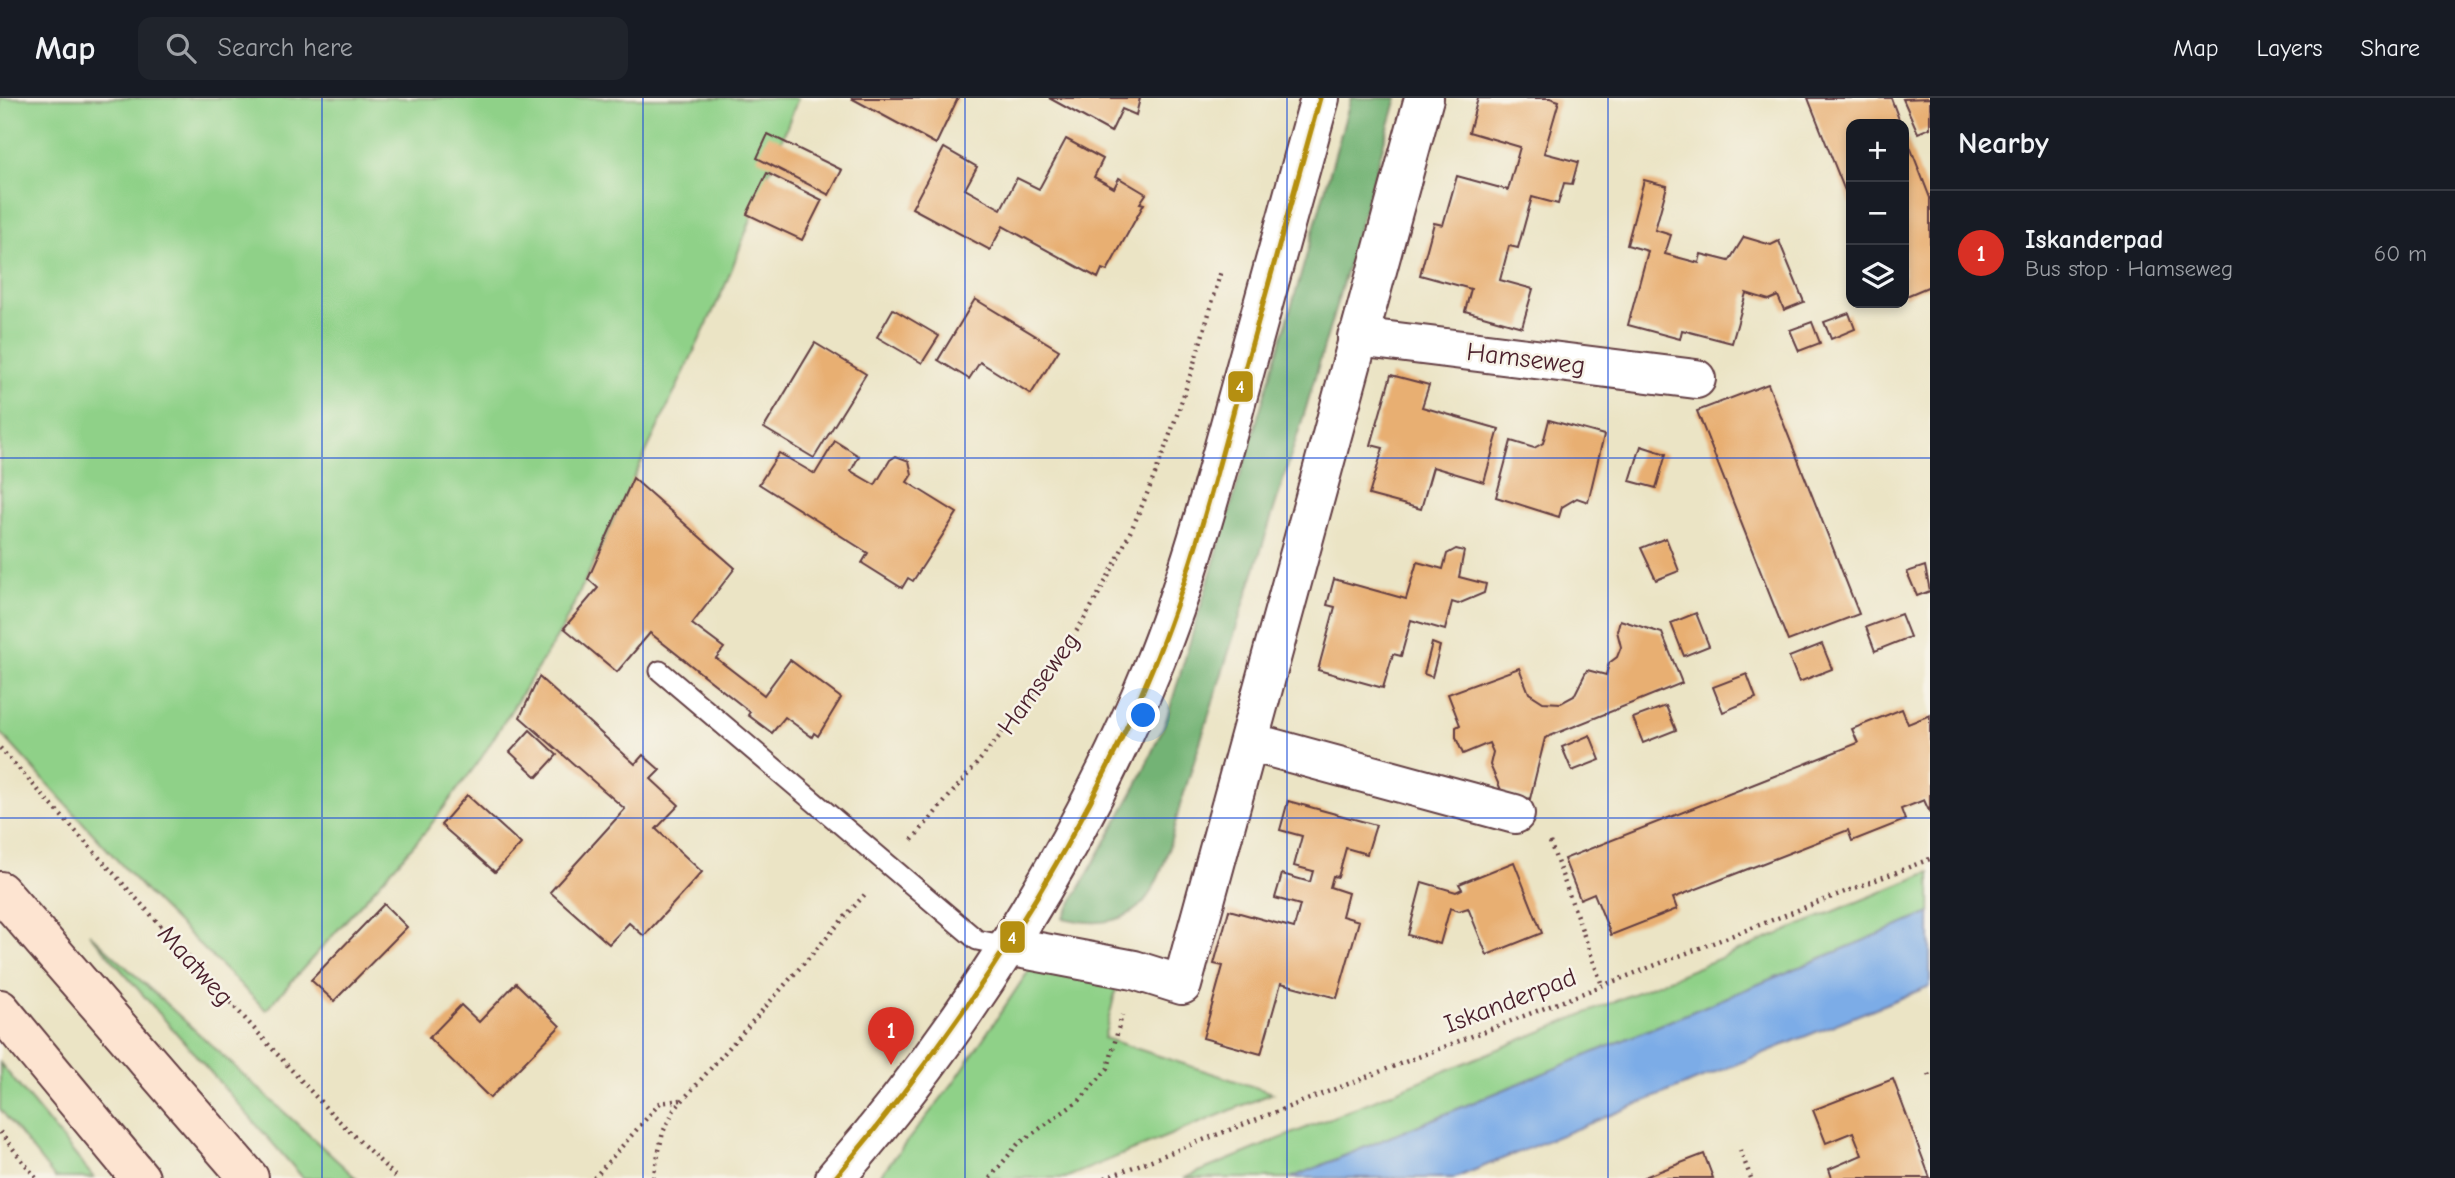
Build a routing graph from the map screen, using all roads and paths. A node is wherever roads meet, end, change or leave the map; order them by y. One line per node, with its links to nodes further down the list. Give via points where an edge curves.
1 (1320, 98): 13 (street, via 1208,506 1178,598 1124,736 1059,862)
2 (1424, 98): 4 (street)
3 (1223, 263): 11 (path, Hamseweg, via 1178,415 1130,528 1084,618 1001,735)
4 (1357, 337): 5 (street, Hamseweg); 7 (street)
5 (1696, 379)
6 (660, 671): 11 (lane)
7 (1250, 742): 9 (street); 14 (street, via 1182,985)
8 (0, 748): 23 (path, Maatweg, via 326,1108)
9 (1515, 814): 15 (path, via 1546,833)
10 (1930, 859): 15 (path, Iskanderpad)
11 (889, 867): 13 (lane, via 977,940); 17 (path, Hamseweg)
12 (0, 891): 22 (main road)
13 (1007, 946): 14 (street); 26 (street, via 910,1087)
14 (1134, 970): 27 (path, via 1108,1068 1080,1100 1018,1144)
15 (1602, 985): 28 (path, Iskanderpad)
16 (0, 1009): 21 (main road)
17 (682, 1100): 24 (path, via 660,1102); 25 (path, Hamseweg, via 663,1132)
18 (0, 1132): 20 (path)
19 (1740, 1150): 29 (path)
20 (36, 1178)
21 (140, 1178)
22 (249, 1178)
23 (397, 1178)
24 (594, 1178)
25 (653, 1178)
26 (835, 1178)
27 (990, 1178)
28 (1105, 1178)
29 (1751, 1178)

